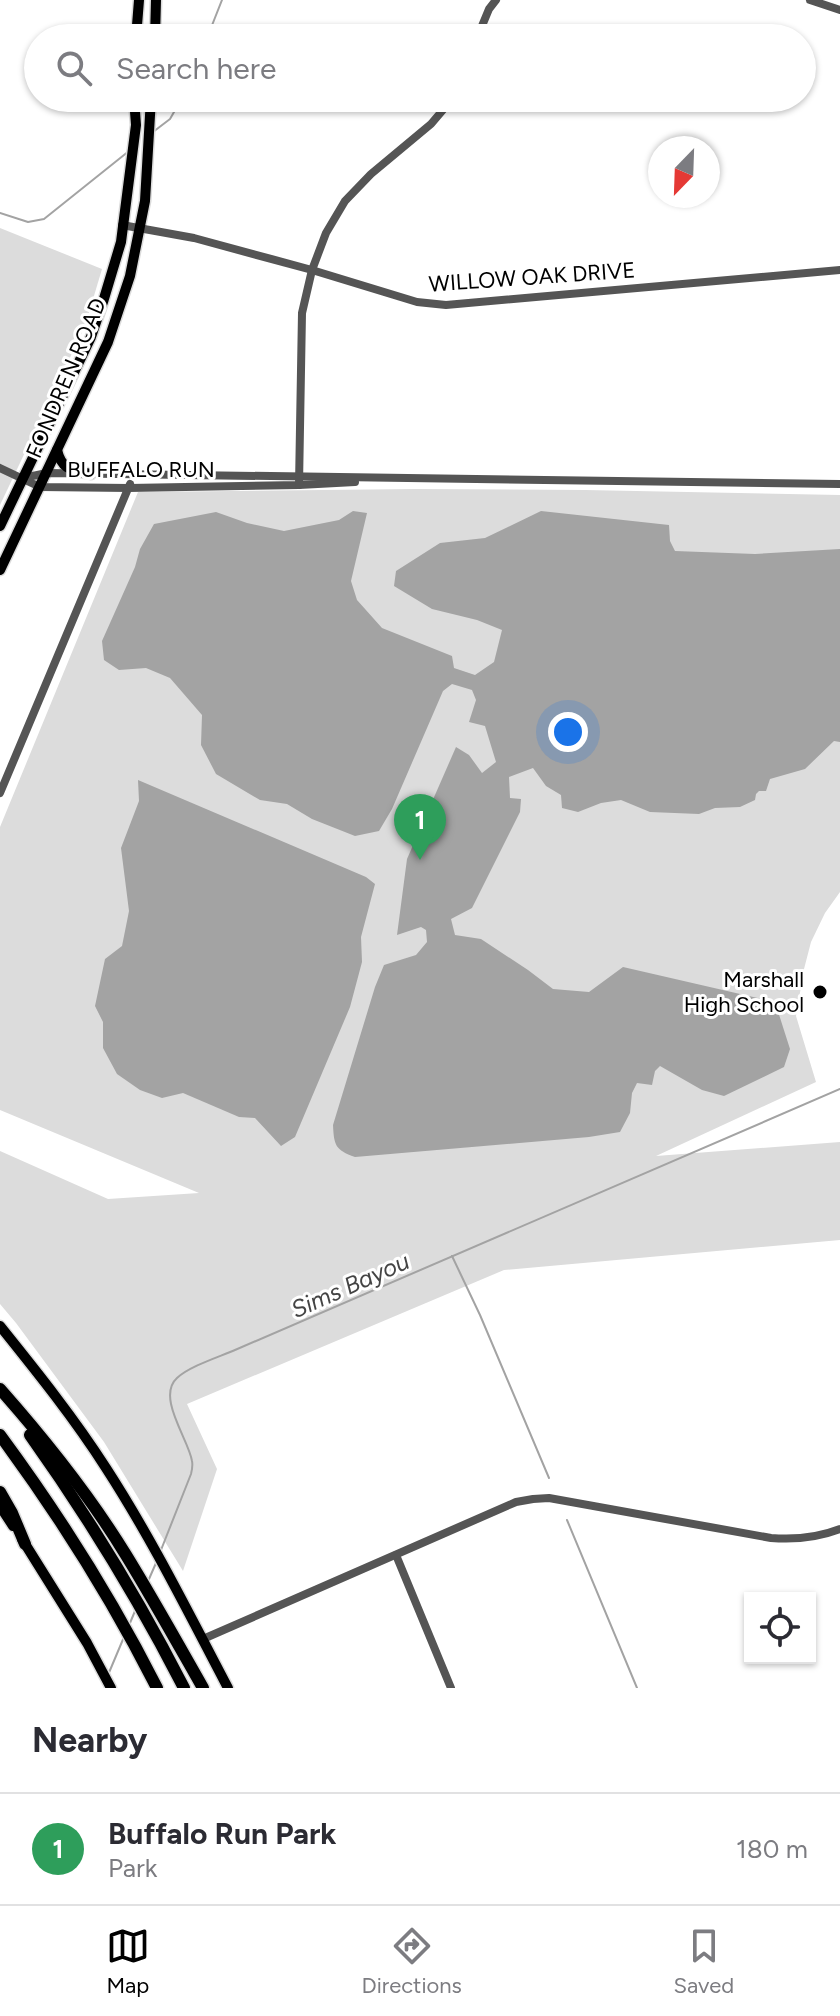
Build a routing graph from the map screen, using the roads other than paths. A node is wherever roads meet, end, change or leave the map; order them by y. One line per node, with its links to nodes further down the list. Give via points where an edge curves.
1 (496, 0): 8 (street)
2 (810, 0): 5 (street)
3 (138, 2): 4 (main road); 6 (main road)
4 (156, 2): 7 (main road)
5 (840, 10)
6 (137, 24)
7 (155, 24)
8 (483, 24)
9 (135, 112): 12 (main road, FONDREN ROAD)
10 (150, 112): 13 (main road, FONDREN ROAD)
11 (441, 112): 14 (street, via 345,201)
12 (122, 225): 13 (street, WILLOW OAK DRIVE); 16 (main road, FONDREN ROAD)
13 (140, 228): 14 (street, WILLOW OAK DRIVE); 17 (main road, FONDREN ROAD)
14 (312, 270): 15 (street, WILLOW OAK DRIVE, via 417,302 446,305); 24 (street, via 302,313)
15 (840, 270)
16 (91, 337): 17 (main road); 23 (main road, FONDREN ROAD)
17 (108, 342): 18 (main road, FONDREN ROAD)
18 (57, 450): 20 (main road, FONDREN ROAD); 21 (main road, via 66,467)
19 (0, 468): 23 (street)
20 (47, 473): 21 (street, BUFFALO RUN); 23 (street, BUFFALO RUN); 26 (main road, FONDREN ROAD)
21 (91, 474): 22 (street, BUFFALO RUN)
22 (134, 475): 24 (street, BUFFALO RUN); 27 (street)
23 (23, 478): 26 (street, BUFFALO RUN); 28 (main road, FONDREN ROAD)
24 (299, 481): 25 (street, BUFFALO RUN); 27 (street, BUFFALO RUN)
25 (840, 484)
26 (40, 487): 27 (street, BUFFALO RUN); 29 (main road, FONDREN ROAD)
27 (129, 488): 30 (street)
28 (0, 526)
29 (0, 570)
30 (0, 793)
31 (0, 1326): 40 (main road, via 106,1467)
32 (0, 1389): 44 (highway, via 50,1447 125,1553)
33 (0, 1396): 43 (highway, via 59,1476)
34 (0, 1435): 42 (highway, via 70,1536)
35 (0, 1492): 38 (highway)
36 (0, 1506): 38 (main road)
37 (840, 1529): 39 (street, via 793,1540 771,1538 549,1498 516,1502)
38 (25, 1544): 41 (main road)
39 (396, 1555): 40 (street); 46 (street)
40 (203, 1639): 45 (main road)
41 (111, 1688)
42 (157, 1688)
43 (184, 1688)
44 (203, 1688)
45 (228, 1688)
46 (451, 1688)

